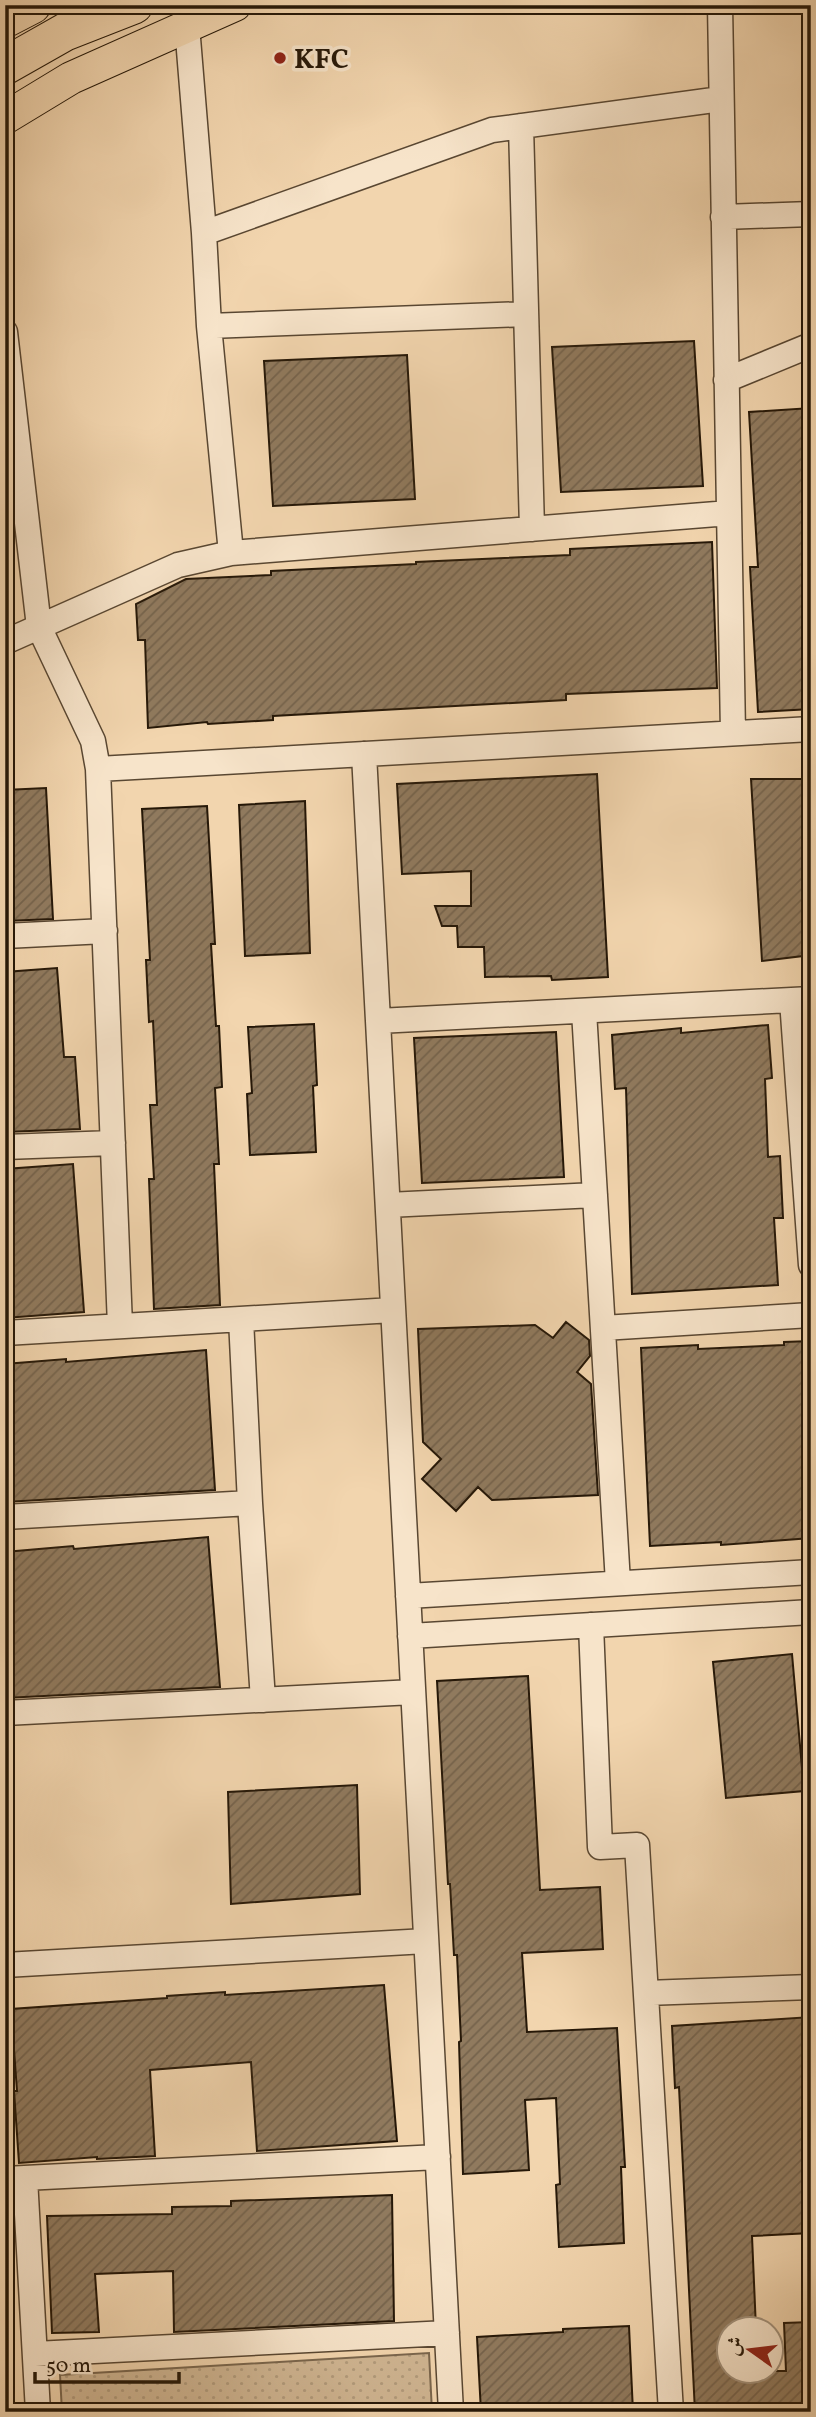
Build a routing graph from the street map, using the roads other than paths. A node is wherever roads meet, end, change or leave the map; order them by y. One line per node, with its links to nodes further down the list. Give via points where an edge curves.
1 (32, 5): 5 (highway)
2 (134, 5): 7 (highway, via 65,32)
3 (234, 5): 6 (main road)
4 (720, 5): 8 (street)
5 (5, 19)
6 (187, 26): 9 (main road, via 71,78); 13 (street)
7 (5, 66)
8 (721, 99): 10 (street); 12 (street)
9 (5, 118)
10 (521, 127): 13 (street, via 492,130); 14 (street)
11 (811, 214): 12 (street)
12 (723, 217): 19 (street)
13 (204, 233): 15 (street)
14 (526, 314): 15 (street); 21 (street)
15 (209, 326): 22 (street)
16 (5, 332): 18 (street)
17 (811, 345): 19 (street)
18 (6, 359): 23 (street)
19 (726, 380): 20 (street)
20 (729, 513): 21 (street); 26 (street)
21 (532, 529): 22 (street)
22 (231, 554): 23 (street, via 178,565)
23 (39, 627): 24 (street); 28 (street, via 93,741)
24 (5, 642)
25 (811, 729): 26 (street)
26 (733, 733): 27 (street)
27 (364, 754): 28 (street); 33 (street)
28 (98, 769): 29 (street)
29 (105, 931): 30 (street); 34 (street)
30 (5, 936)
31 (801, 1000): 32 (street); 38 (street)
32 (584, 1011): 33 (street); 36 (street)
33 (378, 1021): 37 (street)
34 (113, 1143): 35 (street); 42 (street)
35 (5, 1147)
36 (595, 1195): 37 (street); 43 (street)
37 (388, 1205): 39 (street)
38 (811, 1265)
39 (393, 1310): 41 (street); 49 (street)
40 (811, 1315): 43 (street)
41 (241, 1319): 42 (street); 45 (street)
42 (120, 1326): 44 (street)
43 (603, 1328): 48 (street)
44 (5, 1332)
45 (250, 1503): 46 (street); 54 (street)
46 (5, 1517)
47 (811, 1572): 48 (street)
48 (618, 1584): 49 (street)
49 (408, 1596): 52 (street)
50 (811, 1612): 51 (street)
51 (591, 1625): 52 (street); 59 (street, via 600,1847 637,1845)
52 (410, 1636): 53 (street)
53 (413, 1692): 54 (street); 56 (street)
54 (264, 1700): 55 (street)
55 (5, 1713)
56 (426, 1941): 57 (street); 60 (street)
57 (5, 1965)
58 (811, 1987): 59 (street)
59 (646, 1993): 66 (street)
60 (438, 2157): 61 (street); 62 (street)
61 (15, 2178): 63 (street)
62 (447, 2333): 63 (street); 65 (street)
63 (35, 2354): 64 (street)
64 (38, 2412)
65 (452, 2412)
66 (671, 2412)

